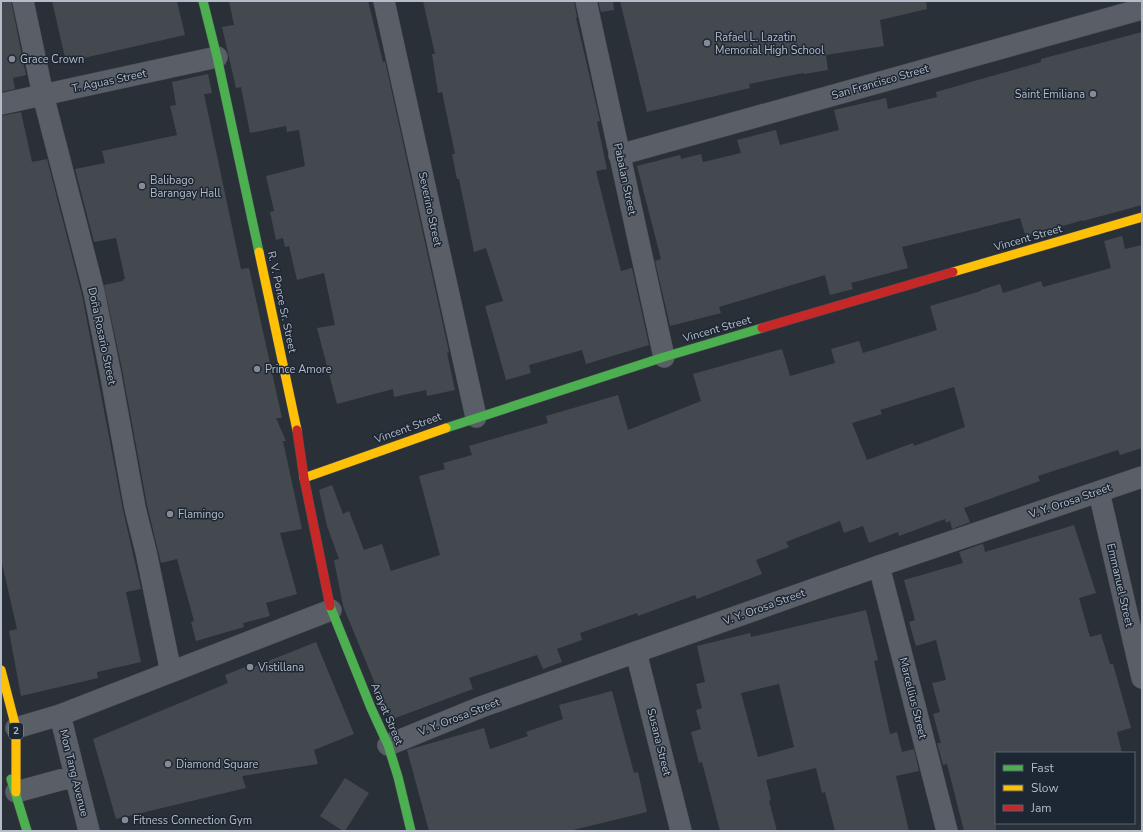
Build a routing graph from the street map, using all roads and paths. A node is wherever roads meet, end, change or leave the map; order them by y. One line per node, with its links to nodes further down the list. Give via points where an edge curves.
1 (23, 1): 7 (street, Doña Rosario Street)
2 (203, 1): 6 (main road, R. V. Ponce Sr. Street)
3 (384, 1): 12 (street, Severino Street)
4 (586, 1): 9 (street, Pabalan Street)
5 (1142, 9): 9 (street, San Francisco Street)
6 (217, 58): 7 (street, T. Aguas Street); 14 (main road, R. V. Ponce Sr. Street, via 300,443)
7 (43, 95): 8 (street, T. Aguas Street); 20 (street, Doña Rosario Street, via 94,292)
8 (1, 104)
9 (619, 155): 11 (street, Pabalan Street)
10 (1142, 217): 11 (main road, Vincent Street)
11 (664, 357): 12 (main road, Vincent Street)
12 (476, 417): 14 (main road, Vincent Street)
13 (1142, 477): 15 (street, V. Y. Orosa Street)
14 (304, 478): 17 (main road, R. V. Ponce Sr. Street)
15 (1098, 492): 16 (street, V. Y. Orosa Street); 21 (street, Emmanuel Street)
16 (879, 566): 18 (street, V. Y. Orosa Street); 32 (street, Marcellius Street)
17 (331, 610): 20 (street); 24 (main road, Arayat Street)
18 (636, 652): 24 (street, V. Y. Orosa Street, via 481,707); 31 (street, Susana Street)
19 (1, 670): 23 (main road, 2)
20 (171, 672): 22 (street)
21 (1142, 678)
22 (60, 715): 23 (street); 26 (street, Mon Tang Avenue)
23 (16, 728): 27 (main road, 2)
24 (388, 745): 30 (main road, Arayat Street)
25 (6, 768): 27 (main road, 2)
26 (75, 776): 27 (street); 29 (street, Mon Tang Avenue)
27 (16, 792): 28 (main road, 2)
28 (27, 831)
29 (89, 831)
30 (411, 831)
31 (681, 831)
32 (947, 831)

